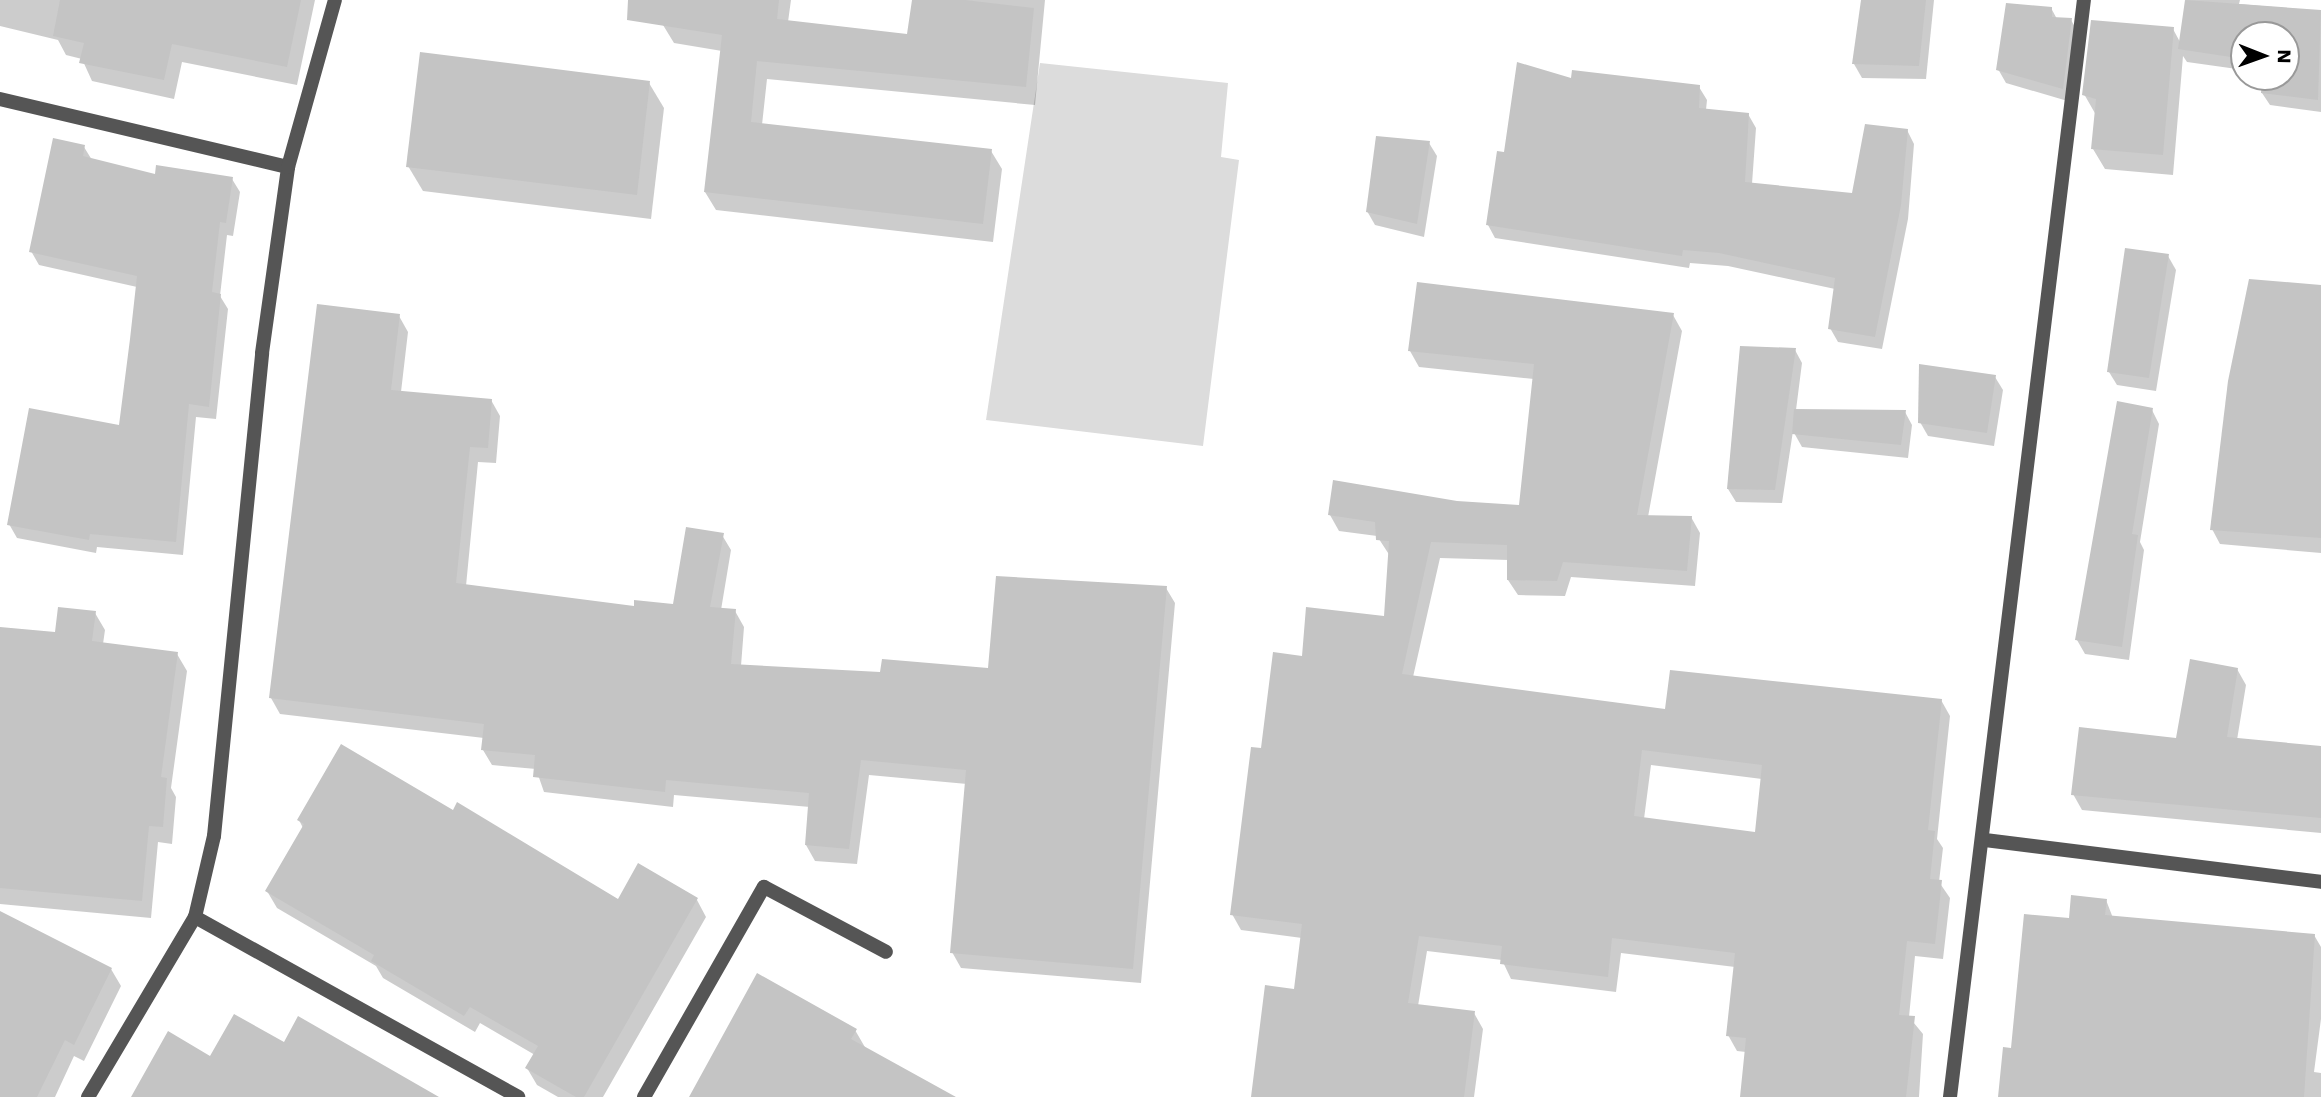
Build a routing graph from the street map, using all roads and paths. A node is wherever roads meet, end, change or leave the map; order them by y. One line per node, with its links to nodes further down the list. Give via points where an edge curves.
1 (335, 0): 4 (street)
2 (2084, 0): 5 (street)
3 (0, 99): 4 (street)
4 (288, 167): 7 (street, via 262,353 214,836)
5 (1985, 840): 6 (street); 12 (street)
6 (2321, 882)
7 (195, 916): 9 (street); 10 (street)
8 (886, 952): 11 (street, via 764,887)
9 (88, 1097)
10 (518, 1097)
11 (644, 1097)
12 (1950, 1097)

